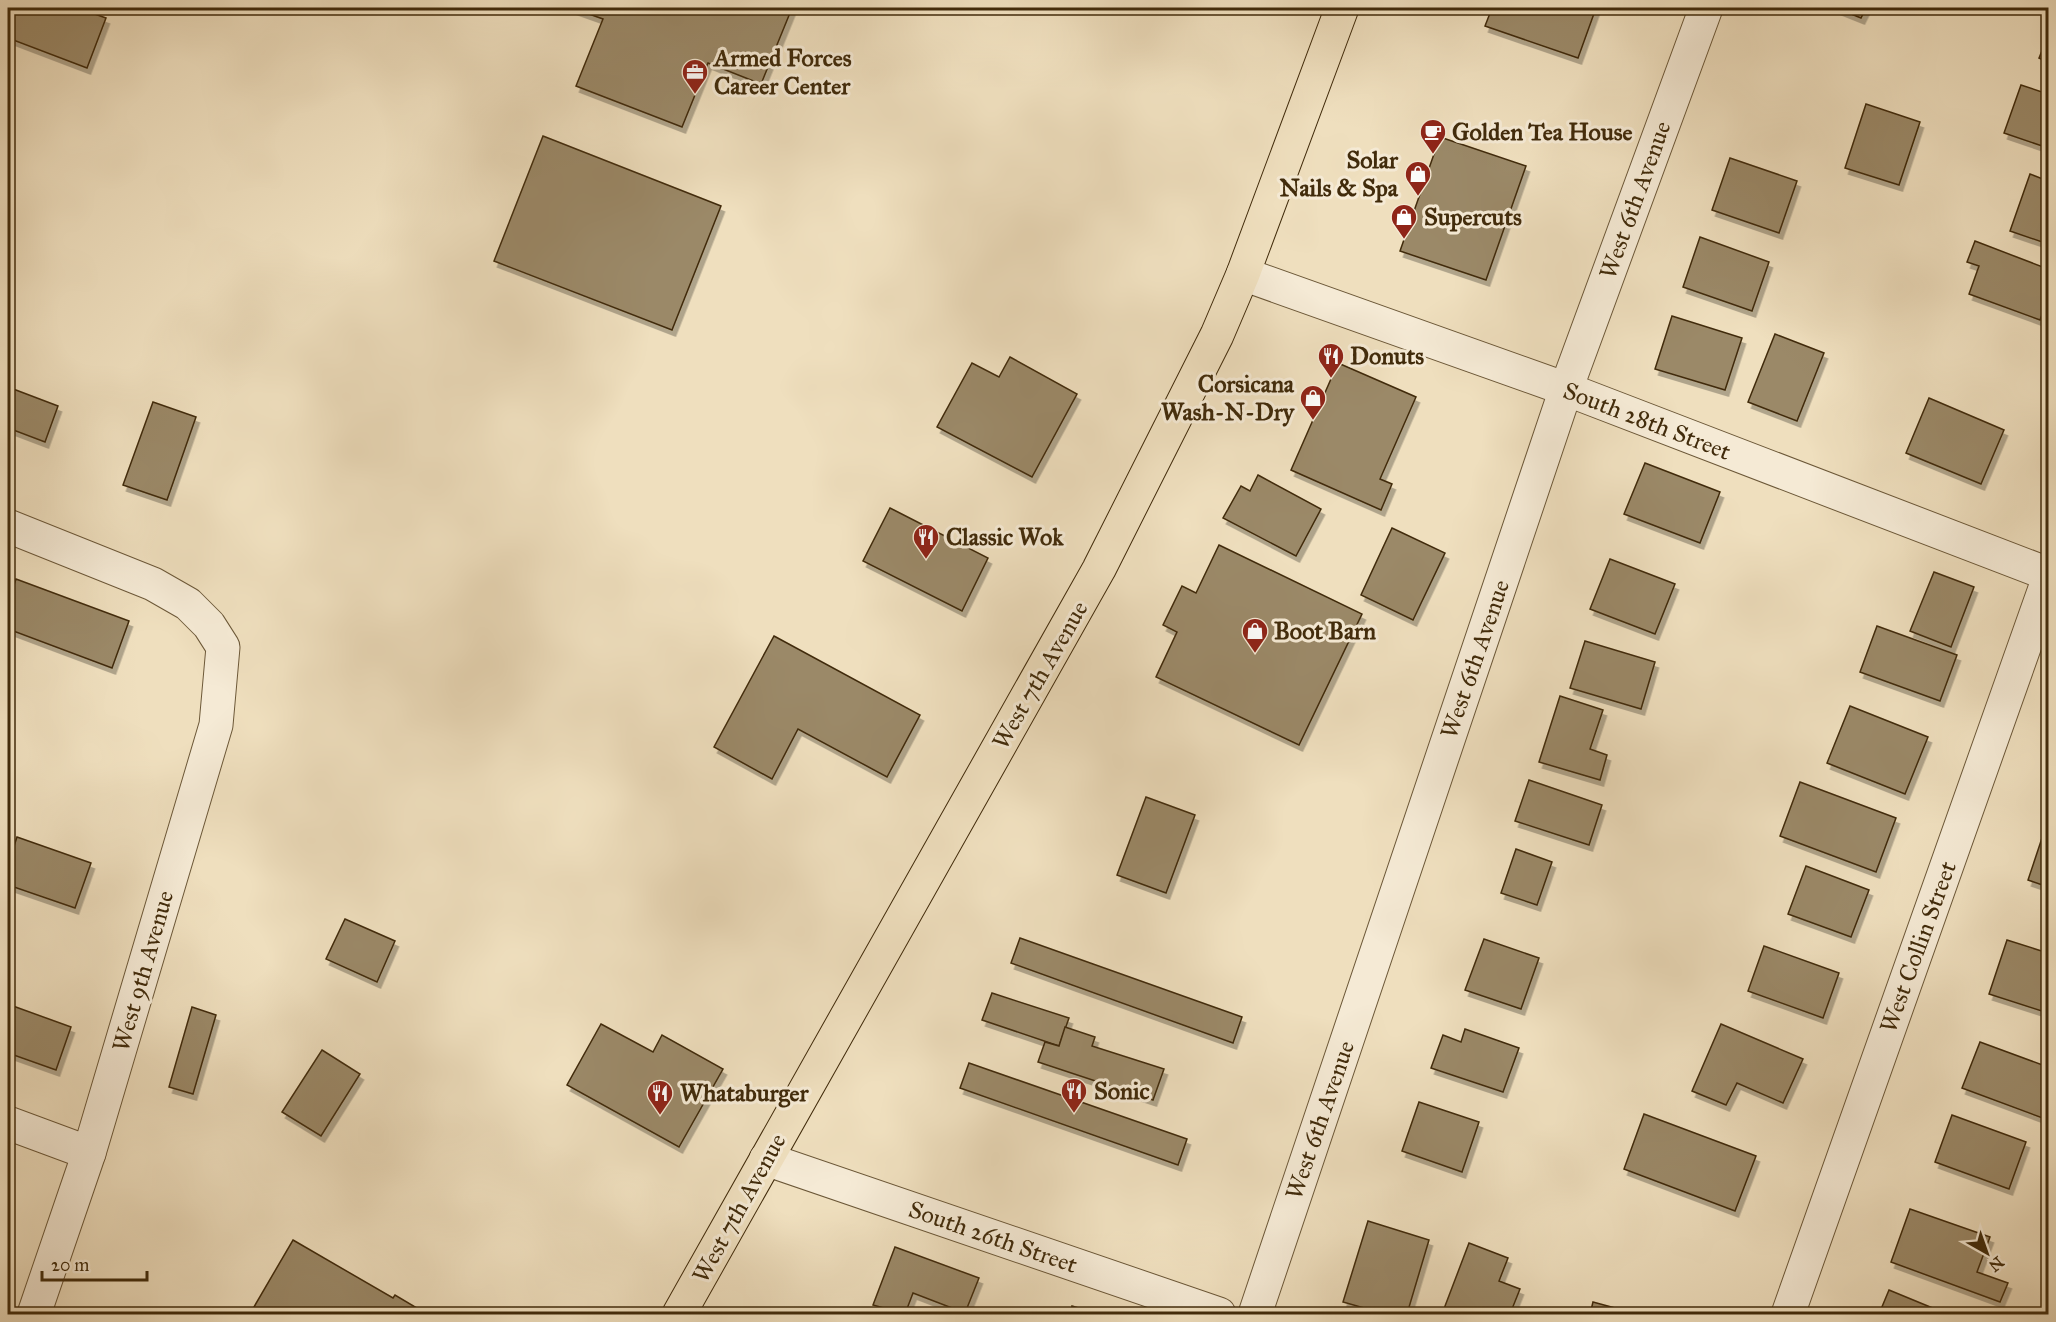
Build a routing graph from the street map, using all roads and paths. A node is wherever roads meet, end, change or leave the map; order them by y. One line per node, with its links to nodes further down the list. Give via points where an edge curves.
1 (1342, 8): 3 (main road, West 7th Avenue)
2 (1706, 8): 4 (street, West 6th Avenue)
3 (1243, 274): 4 (street, South 28th Street); 10 (main road, West 7th Avenue, via 1217,335 1099,569)
4 (1566, 389): 6 (street, South 28th Street); 14 (street, West 6th Avenue)
5 (8, 526): 9 (street, West 9th Avenue, via 153,584 188,604 224,647 216,725)
6 (2049, 574)
7 (2049, 580): 15 (street, West Collin Street)
8 (8, 1123): 9 (street)
9 (89, 1153): 11 (street, West 9th Avenue)
10 (766, 1159): 12 (main road, West 7th Avenue); 13 (street, South 26th Street)
11 (34, 1314)
12 (679, 1314)
13 (1219, 1314)
14 (1255, 1314)
15 (1788, 1314)

